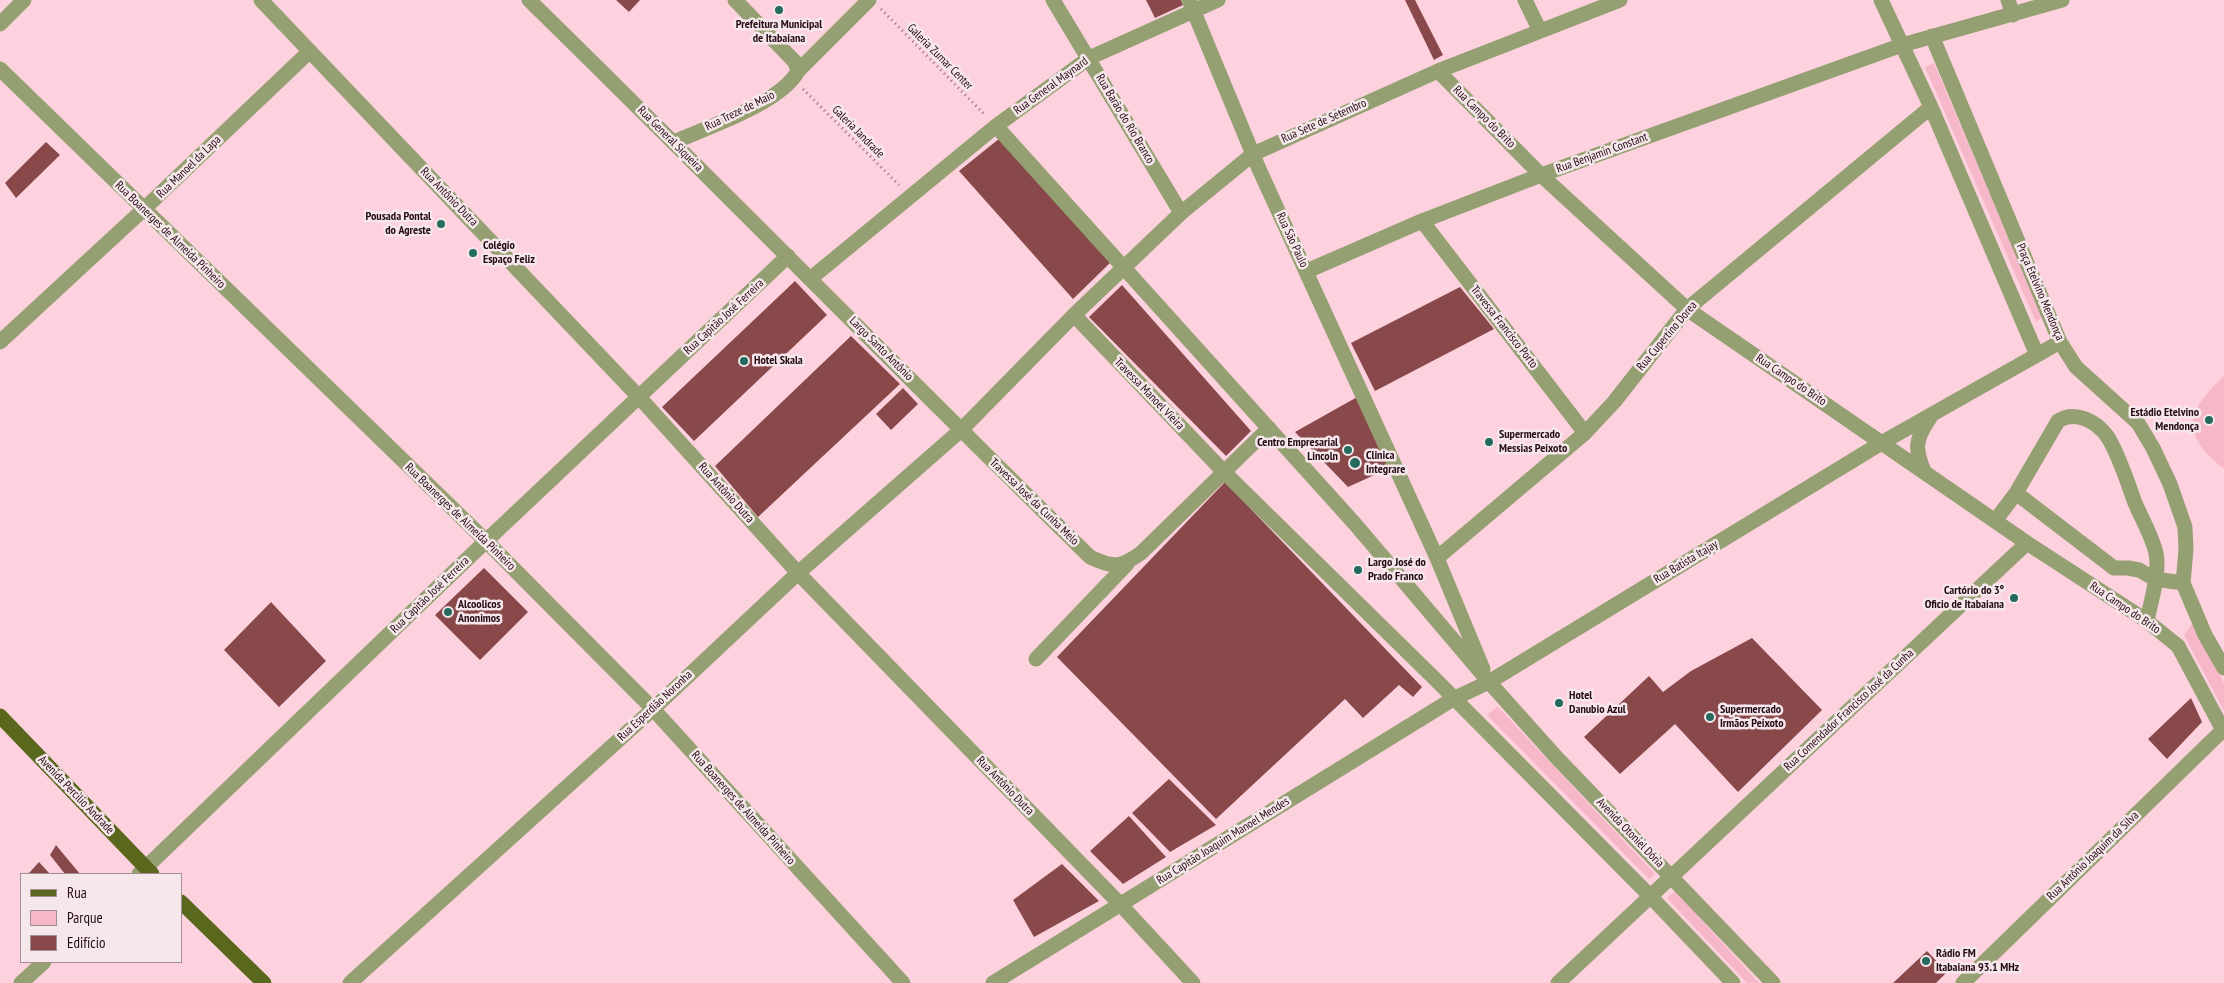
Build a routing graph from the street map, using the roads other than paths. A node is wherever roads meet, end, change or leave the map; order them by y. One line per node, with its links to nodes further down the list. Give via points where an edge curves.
1 (24, 0): 15 (street)
2 (261, 0): 19 (street, Rua Antônio Dutra)
3 (529, 0): 26 (street, Rua General Siqueira)
4 (735, 0): 22 (street)
5 (1052, 0): 20 (street, Rua Barão do Rio Branco)
6 (1218, 0): 13 (street, Rua General Maynard)
7 (1525, 0): 16 (street)
8 (1620, 0): 16 (street, Rua Sete de Setembro)
9 (1881, 0): 18 (street)
10 (2008, 0): 14 (street)
11 (2062, 0): 14 (street)
12 (874, 4): 22 (street, Rua Treze de Maio)
13 (1192, 5): 20 (street, Rua General Maynard); 27 (street, Rua São Paulo)
14 (2013, 15): 17 (street)
15 (0, 24)
16 (1540, 31): 23 (street, Rua Sete de Setembro)
17 (1932, 36): 18 (street); 39 (street, Praça Etelvino Mendonça)
18 (1902, 45): 24 (street); 28 (street, Rua Benjamin Constant)
19 (310, 52): 29 (street, Rua Manoel da Lapa); 41 (street, Rua Antônio Dutra)
20 (1089, 58): 25 (street, Rua General Maynard); 30 (street, Rua Barão do Rio Branco)
21 (0, 69): 29 (street, Rua Boanerges de Almeida Pinheiro)
22 (796, 71): 26 (street, Rua Treze de Maio, via 767,100)
23 (1438, 71): 27 (street, Rua Sete de Setembro); 28 (street, Rua Campo do Brito)
24 (1931, 107): 36 (street, Rua Cupertino Dorea); 40 (street)
25 (996, 126): 33 (street, Avenida Otoniel Dória); 35 (street, Rua General Maynard)
26 (674, 142): 32 (street, Rua General Siqueira)
27 (1253, 154): 30 (street, Rua Sete de Setembro); 34 (street, Rua São Paulo)
28 (1541, 175): 31 (street, Rua Benjamin Constant); 36 (street, Rua Campo do Brito)
29 (144, 209): 38 (street, Rua Manoel da Lapa); 51 (street, Rua Boanerges de Almeida Pinheiro)
30 (1181, 213): 33 (street, Rua Sete de Setembro)
31 (1422, 221): 34 (street, Rua Benjamin Constant); 45 (street, Travessa Francisco Porto)
32 (788, 256): 35 (street, Rua General Siqueira); 41 (street, Rua Capitão José Ferreira)
33 (1126, 268): 37 (street, Rua Sete de Setembro); 43 (street, Avenida Otoniel Dória)
34 (1306, 271): 53 (street, Rua São Paulo)
35 (810, 279): 44 (street, Largo Santo Antônio)
36 (1687, 309): 45 (street, Rua Cupertino Dorea, via 1614,402); 46 (street, Rua Campo do Brito)
37 (1074, 315): 44 (street); 47 (street, Travessa Manoel Vieira)
38 (0, 342)
39 (2060, 342): 40 (street); 57 (street, Praça Etelvino Mendonça, via 2076,367 2138,423 2153,448 2185,528)
40 (2037, 355): 42 (street)
41 (639, 397): 51 (street, Rua Capitão José Ferreira); 55 (street, Rua Antônio Dutra)
42 (1933, 415): 46 (street); 48 (street, via 1917,443)
43 (1269, 428): 47 (street); 61 (street, Avenida Otoniel Dória)
44 (961, 430): 54 (street, Travessa José da Cunha Melo, via 1090,557); 55 (street, Rua Esperdião Noronha)
45 (1585, 433): 53 (street, Rua Cupertino Dorea)
46 (1883, 442): 48 (street, Rua Campo do Brito); 61 (street, Rua Batista Itajay)
47 (1224, 472): 54 (street, via 1141,553); 62 (street, Travessa Manoel Vieira)
48 (1925, 473): 50 (street, Rua Campo do Brito)
49 (2016, 493): 50 (street); 56 (street, via 2114,568 2139,570); 56 (street, via 2058,421 2065,416 2073,416 2092,423 2108,437 2156,553)
50 (1995, 520): 52 (street, Rua Campo do Brito)
51 (486, 541): 63 (street, Rua Boanerges de Almeida Pinheiro); 66 (street, Rua Capitão José Ferreira)
52 (2027, 544): 58 (street, Rua Campo do Brito); 67 (street, Rua Comendador Francisco José da Cunha)
53 (1437, 558): 61 (street, Rua São Paulo)
54 (1120, 565): 59 (street)
55 (798, 573): 63 (street, Rua Esperdião Noronha); 70 (street, Rua Antônio Dutra)
56 (2156, 579): 57 (street); 58 (street)
57 (2184, 583): 60 (street, via 2205,635)
58 (2147, 621): 65 (street, Rua Campo do Brito, via 2178,646)
59 (1036, 659)
60 (2224, 668)
61 (1489, 682): 62 (street, Rua Batista Itajay); 67 (street, Avenida Otoniel Dória)
62 (1453, 699): 68 (street); 70 (street, Rua Capitão Joaquim Manoel Mendes)
63 (653, 709): 74 (street, Rua Esperdião Noronha); 75 (street, Rua Boanerges de Almeida Pinheiro)
64 (0, 716): 66 (main road, Avenida Percilio Andrade)
65 (2224, 731): 81 (street, Rua Antônio Joaquim da Silva)
66 (146, 872)
67 (1671, 876): 68 (street, Rua Comendador Francisco José da Cunha); 80 (street, Avenida Otoniel Dória)
68 (1650, 896): 78 (street, Rua Comendador Francisco José da Cunha); 79 (street)
69 (182, 903): 73 (main road)
70 (1120, 904): 76 (street, Rua Capitão Joaquim Manoel Mendes); 77 (street, Rua Antônio Dutra)
71 (43, 963): 72 (street)
72 (21, 983)
73 (264, 983)
74 (350, 983)
75 (902, 983)
76 (993, 983)
77 (1193, 983)
78 (1558, 983)
79 (1733, 983)
80 (1773, 983)
81 (1963, 983)

